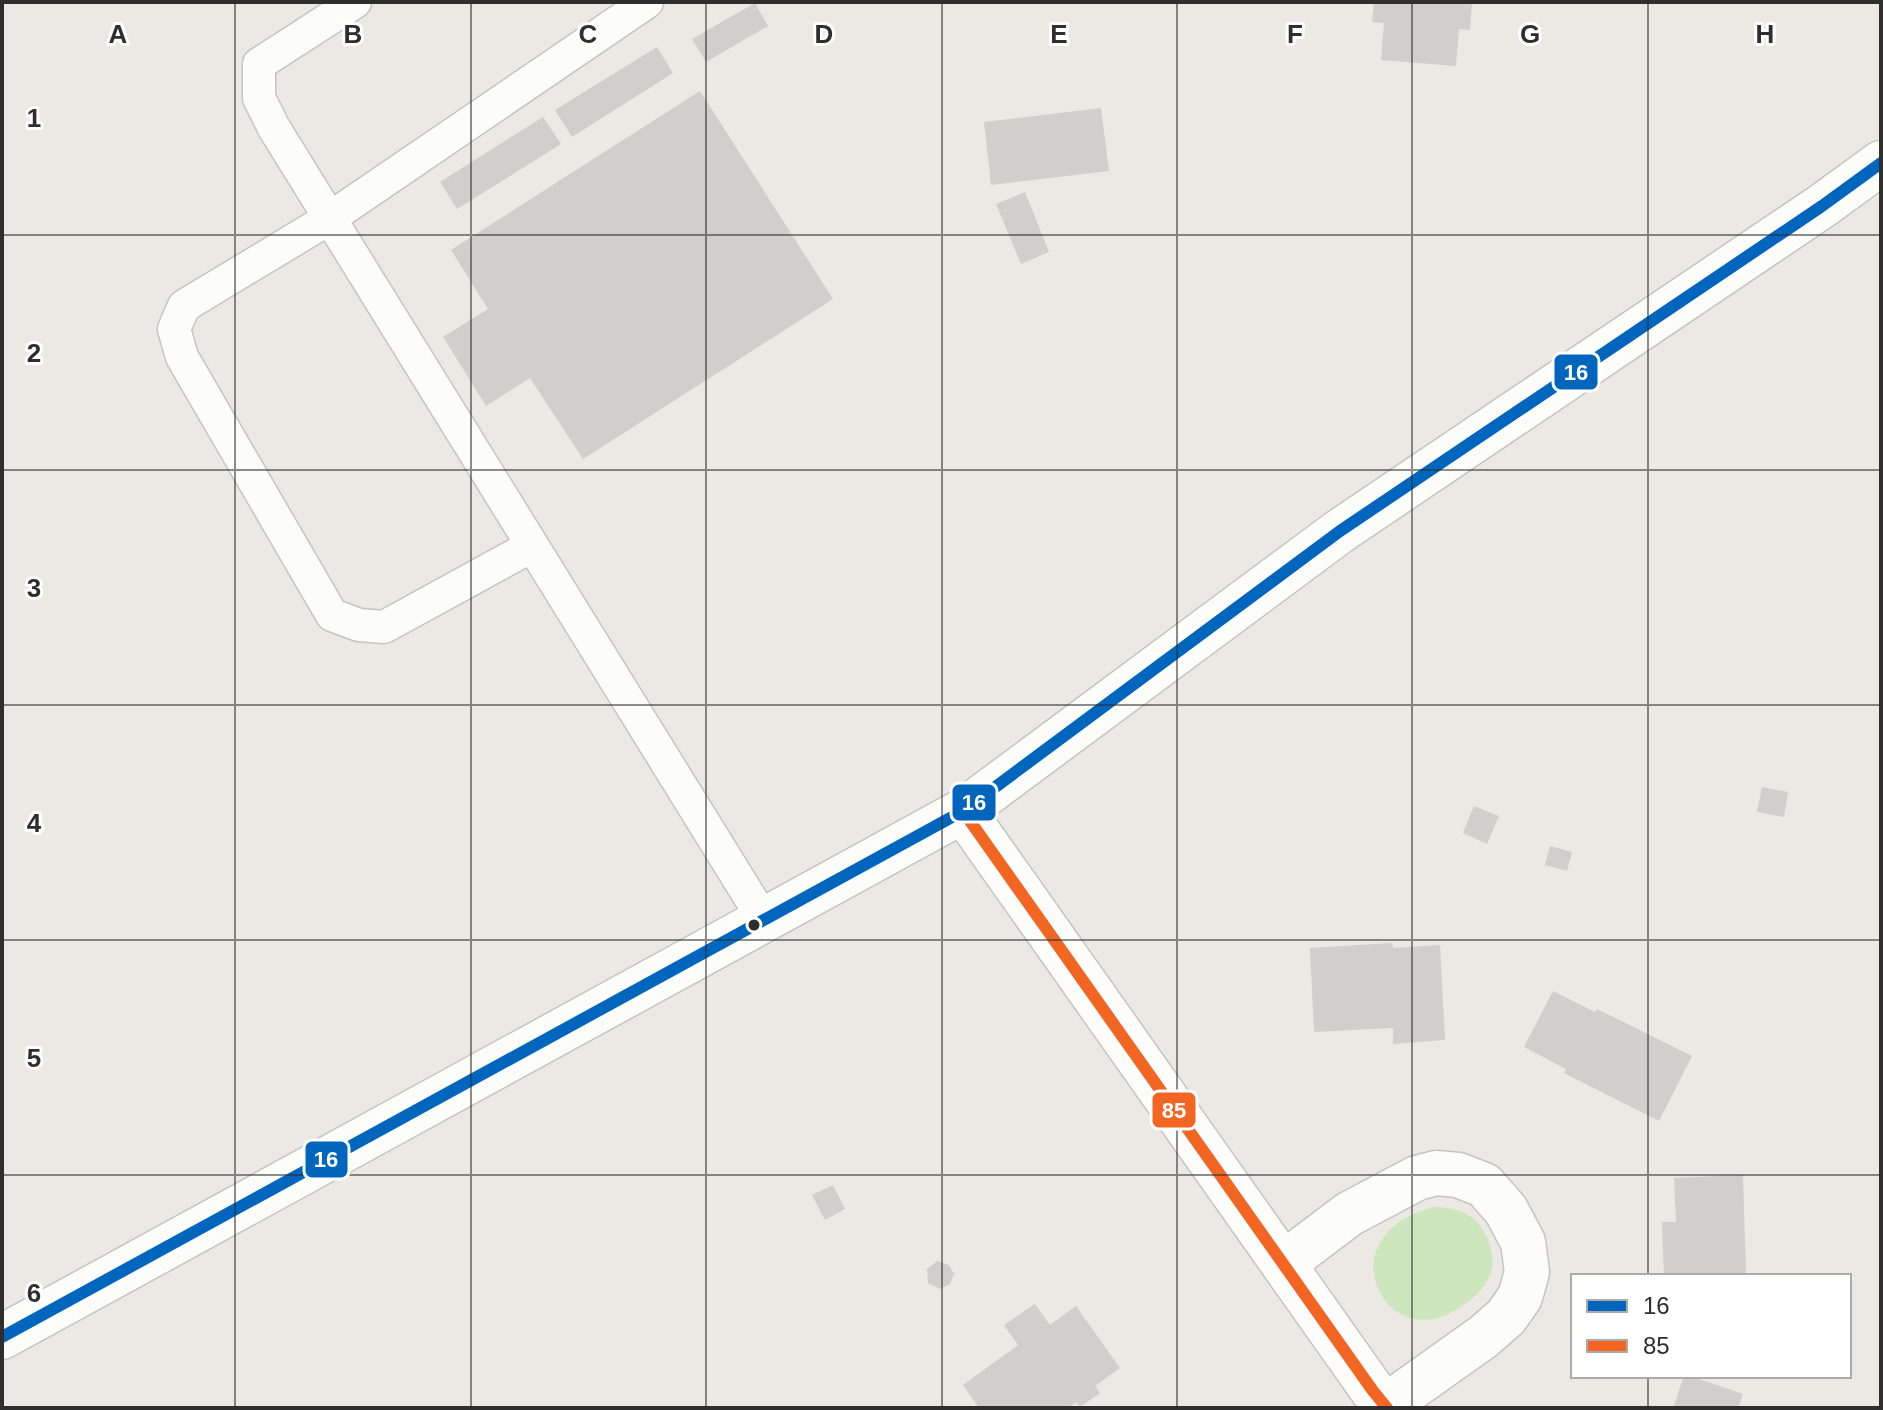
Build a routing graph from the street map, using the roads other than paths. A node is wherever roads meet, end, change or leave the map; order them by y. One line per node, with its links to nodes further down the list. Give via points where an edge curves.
1 (355, 2): 4 (lane, via 259,64 259,98)
2 (647, 2): 4 (lane)
3 (1881, 163): 6 (main road, via 1340,531)
4 (330, 218): 5 (lane); 5 (lane, via 184,306 174,329 182,357 332,615 384,627)
5 (532, 546): 7 (lane)
6 (963, 811): 7 (main road); 8 (main road)
7 (764, 920): 9 (main road)
8 (1283, 1264): 10 (main road); 10 (main road, via 1349,1214 1427,1175 1458,1175 1484,1185 1506,1210 1523,1242 1527,1272 1520,1297 1483,1337)
9 (2, 1337)
10 (1374, 1403)

